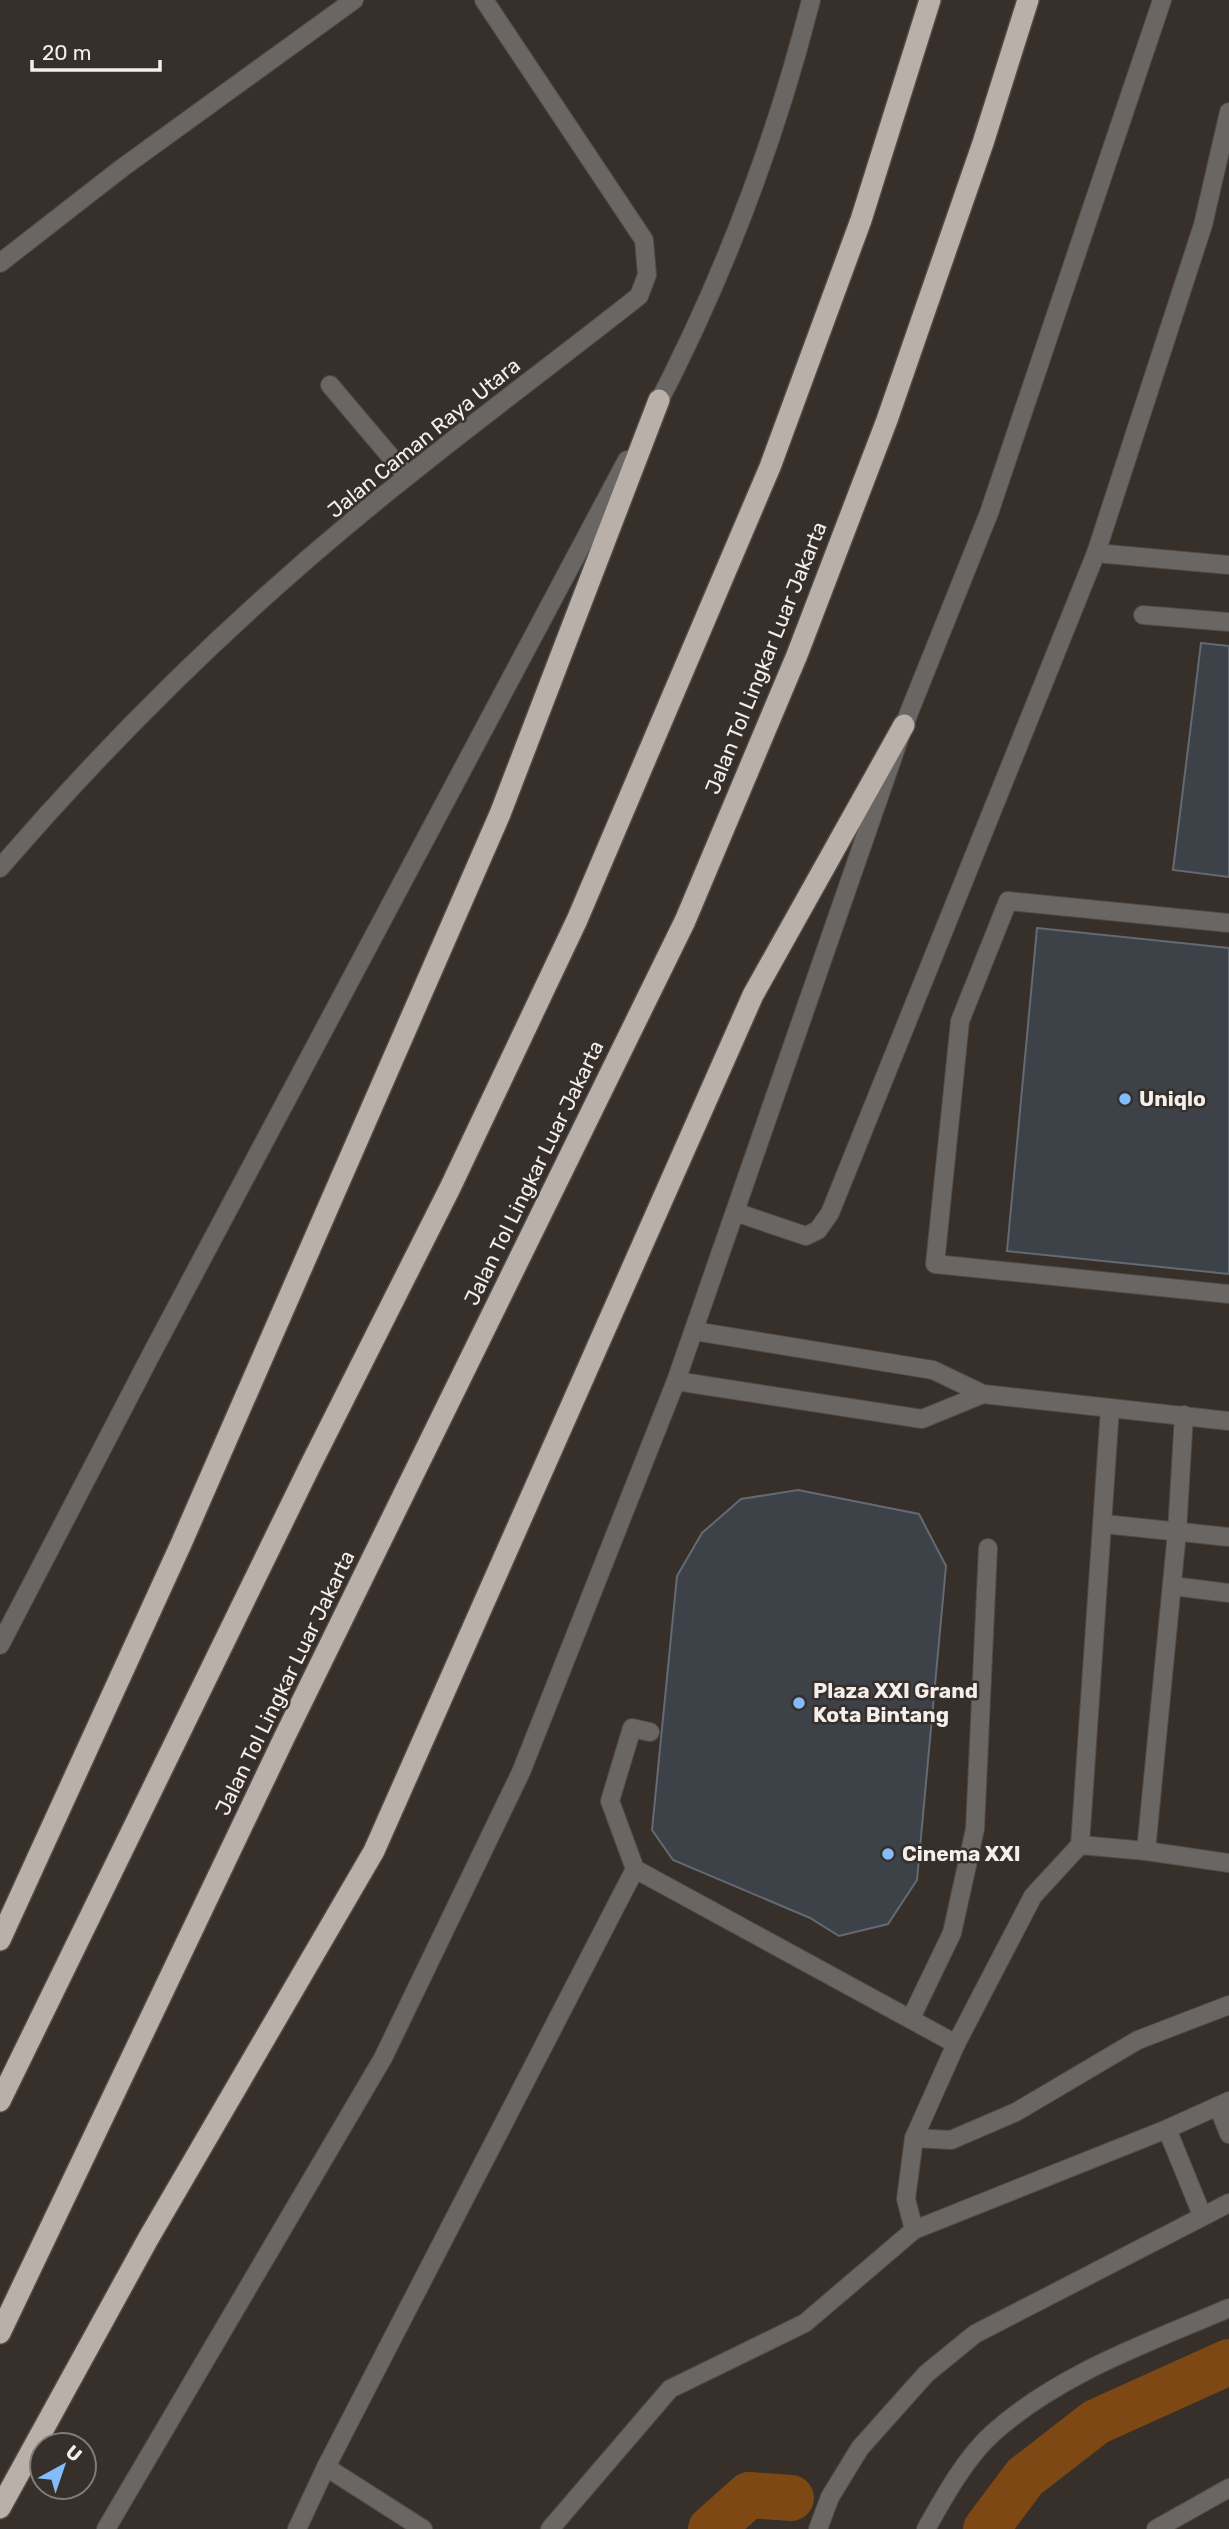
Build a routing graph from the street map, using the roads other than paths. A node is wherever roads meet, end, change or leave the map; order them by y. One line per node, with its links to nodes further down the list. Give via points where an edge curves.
1 (354, 0): 8 (street)
2 (484, 0): 11 (street, Jalan Caman Raya Utara, via 644,240 647,275 639,296)
3 (811, 0): 10 (street, via 768,153)
4 (930, 0): 43 (highway, via 861,220 770,467 577,919 450,1188)
5 (1028, 0): 52 (highway, Jalan Tol Lingkar Luar Jakarta, via 887,420 797,655 685,921 285,1736)
6 (1163, 0): 16 (street, via 989,513)
7 (1229, 112): 12 (street, via 1203,225)
8 (0, 263)
9 (330, 384): 11 (street)
10 (659, 400): 33 (street); 39 (highway, via 500,814 181,1544)
11 (407, 476): 17 (street, Jalan Caman Raya Utara, via 257,605 158,698 63,795)
12 (1097, 554): 13 (street); 19 (street, via 830,1213 818,1230 806,1236)
13 (1229, 565)
14 (1143, 615): 15 (street)
15 (1229, 622)
16 (904, 725): 19 (street); 55 (highway, via 753,995 374,1851 148,2239)
17 (0, 868)
18 (1229, 923): 20 (street, via 1008,901 960,1021 935,1264)
19 (735, 1212): 21 (street)
20 (1229, 1294)
21 (694, 1331): 22 (street); 23 (street, via 933,1370)
22 (676, 1381): 23 (street, via 922,1419); 56 (street, via 521,1772 383,2059)
23 (983, 1394): 24 (street)
24 (1110, 1408): 25 (street); 27 (street)
25 (1184, 1415): 26 (street); 28 (street)
26 (1229, 1421)
27 (1104, 1524): 28 (street); 35 (street)
28 (1177, 1532): 29 (street); 31 (street)
29 (1229, 1537)
30 (988, 1548): 41 (street, via 975,1829 952,1933)
31 (1172, 1586): 32 (street); 36 (street)
32 (1229, 1593)
33 (0, 1645)
34 (650, 1731): 38 (street, via 632,1728 610,1801)
35 (1080, 1845): 36 (street); 42 (street, via 1033,1896)
36 (1146, 1852): 37 (street)
37 (1229, 1863)
38 (635, 1869): 41 (street); 53 (street)
39 (0, 1940)
40 (1229, 2005): 47 (street, via 1138,2040 1016,2112 951,2140)
41 (911, 2018): 42 (street)
42 (956, 2044): 47 (street)
43 (0, 2101)
44 (1223, 2104): 45 (street); 46 (street)
45 (1167, 2129): 49 (street); 50 (street)
46 (1229, 2134)
47 (914, 2138): 50 (street, via 906,2199)
48 (1229, 2203): 49 (street)
49 (1202, 2215): 60 (street, via 975,2334 926,2374 860,2448 830,2497)
50 (914, 2230): 59 (street, via 805,2323 670,2389)
51 (1229, 2308): 61 (street, via 1047,2391 992,2434)
52 (0, 2333)
53 (326, 2467): 57 (street); 58 (street)
54 (1229, 2488): 62 (street)
55 (0, 2508)
56 (106, 2529)
57 (297, 2529)
58 (423, 2529)
59 (550, 2529)
60 (818, 2529)
61 (926, 2529)
62 (1156, 2529)

